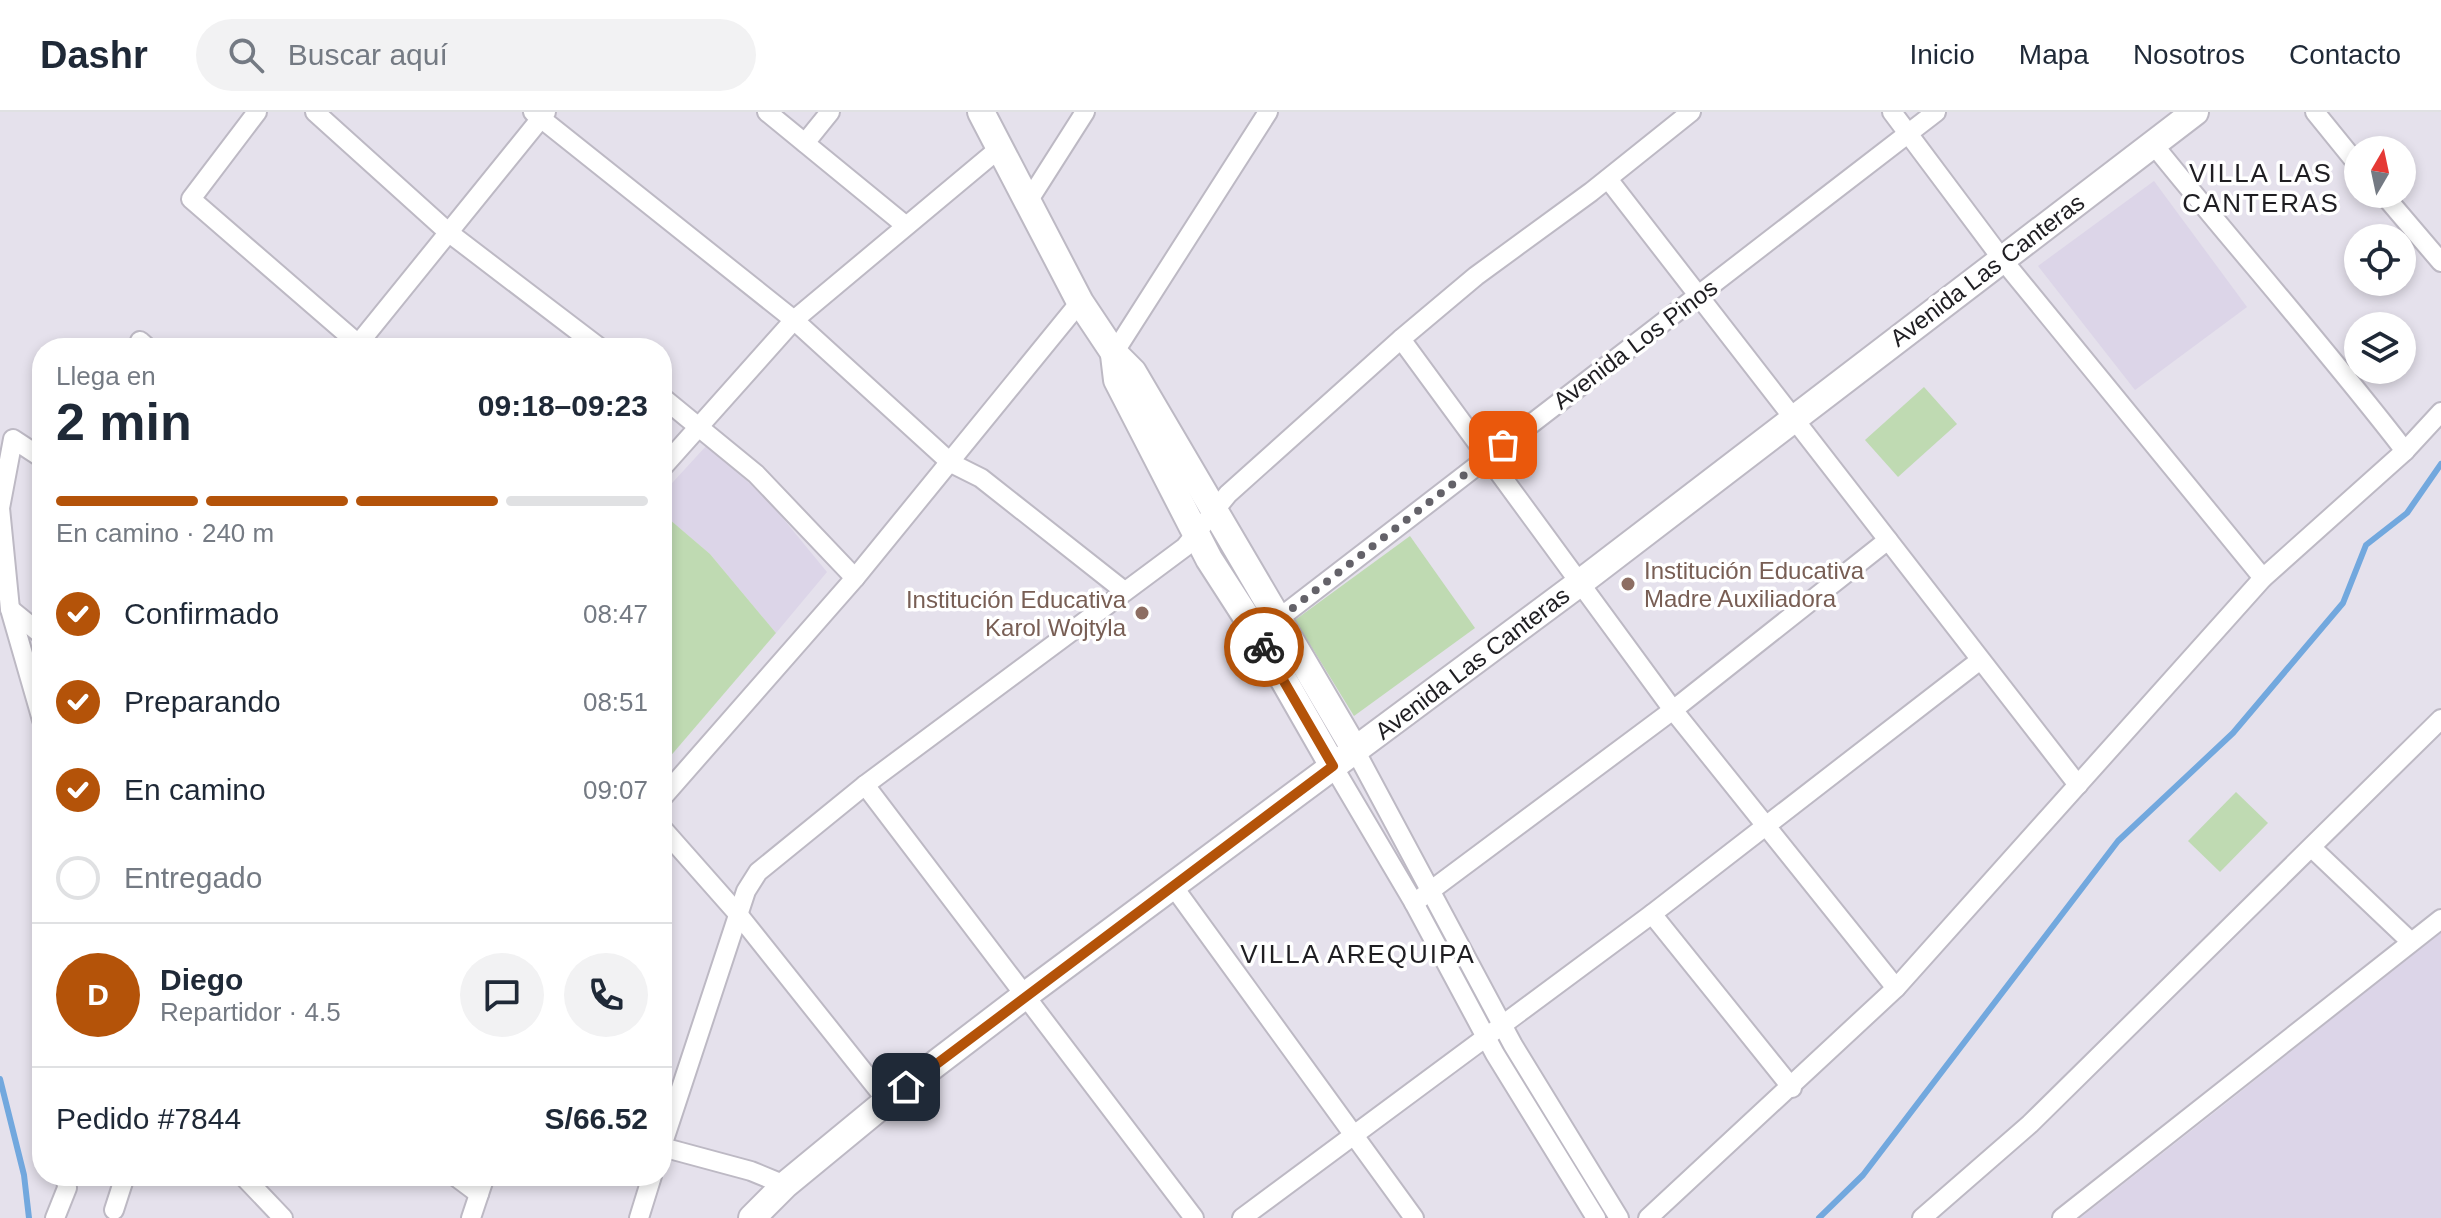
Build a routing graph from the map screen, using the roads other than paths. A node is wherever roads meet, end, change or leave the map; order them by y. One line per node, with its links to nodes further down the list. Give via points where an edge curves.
1 (257, 112): 29 (street, via 191,199)
2 (315, 112): 23 (street)
3 (767, 112): 15 (street)
4 (830, 112): 15 (street)
5 (981, 112): 17 (street)
6 (1085, 112): 20 (street)
7 (1268, 112): 33 (street)
8 (1691, 112): 19 (street)
9 (1892, 112): 14 (street)
10 (1936, 112): 14 (street, Avenida Los Pinos)
11 (2195, 112): 16 (street, Avenida Las Canteras)
12 (2315, 112): 18 (street)
13 (540, 114): 23 (street); 28 (street)
14 (1908, 134): 24 (street); 26 (street, Avenida Los Pinos)
15 (805, 143): 22 (street)
16 (2153, 144): 24 (street, Avenida Las Canteras); 39 (street)
17 (1001, 147): 20 (street); 22 (street)
18 (2344, 148)
19 (1608, 179): 26 (street); 32 (street)
20 (1029, 200): 27 (street)
21 (2395, 208): 25 (street)
22 (905, 225): 28 (street)
23 (448, 232): 30 (street); 31 (street)
24 (2002, 259): 36 (street, Avenida Las Canteras); 46 (street)
25 (2441, 262)
26 (1700, 295): 36 (street); 41 (street, Avenida Los Pinos)
27 (1080, 302): 33 (street); 42 (street)
28 (794, 320): 37 (street); 42 (street)
29 (349, 338)
30 (366, 338)
31 (587, 338)
32 (1401, 339): 41 (street); 43 (street, via 1228,494)
33 (1114, 353): 43 (street, via 1117,380)
34 (672, 405): 37 (street)
35 (2441, 412): 39 (street)
36 (1794, 418): 44 (street); 47 (street, Avenida Las Canteras)
37 (700, 426): 40 (street); 45 (street, via 756,474)
38 (32, 451): 49 (street, via 13,439 0,508)
39 (2405, 451): 46 (street)
40 (672, 457)
41 (1486, 458): 47 (street); 51 (street, Avenida Los Pinos)
42 (951, 463): 45 (street); 48 (street, via 981,478)
43 (1204, 522): 48 (street, via 1185,547); 51 (street, via 1209,559)
44 (1888, 540): 52 (street); 54 (street)
45 (855, 578): 60 (street)
46 (2263, 578): 59 (street)
47 (1581, 582): 54 (street); 56 (street, Avenida Las Canteras)
48 (1123, 590): 58 (street)
49 (10, 609): 50 (street); 53 (street)
50 (32, 627)
51 (1267, 628): 56 (street); 57 (street)
52 (1979, 661): 59 (street); 61 (street)
53 (32, 685)
54 (1673, 710): 61 (street); 65 (street)
55 (2441, 719): 63 (street)
56 (1355, 750): 57 (street, Avenida Las Canteras); 65 (street)
57 (1333, 766): 64 (street, Avenida Las Canteras); 66 (street)
58 (865, 785): 67 (street, via 758,872); 72 (street)
59 (2078, 785): 71 (street)
60 (672, 787)
61 (1769, 825): 68 (street); 71 (street)
62 (672, 839): 67 (street)
63 (2312, 848): 70 (street); 100 (street, via 2030,1124)
64 (1173, 886): 72 (street, Avenida Las Canteras); 78 (street)
65 (1430, 892): 66 (street); 73 (street)
66 (1414, 903): 74 (street)
67 (738, 914): 76 (street); 77 (street)
68 (1652, 914): 73 (street); 75 (street)
69 (2441, 919): 70 (street)
70 (2410, 941): 101 (street)
71 (1896, 988): 75 (street)
72 (1027, 994): 76 (street, Avenida Las Canteras); 94 (street)
73 (1504, 1023): 74 (street); 98 (street)
74 (1487, 1035): 78 (street); 97 (street)
75 (1792, 1088): 99 (street)
76 (887, 1101): 80 (street, Avenida Las Canteras)
77 (672, 1115)
78 (1355, 1134): 95 (street); 96 (street)
79 (672, 1149): 80 (street)
80 (785, 1185): 93 (street, Avenida Las Canteras)
81 (67, 1186): 89 (street)
82 (122, 1186): 88 (street)
83 (253, 1186): 90 (street)
84 (468, 1186): 87 (street)
85 (482, 1186): 87 (street)
86 (649, 1186): 92 (street)
87 (479, 1194): 91 (street)
88 (114, 1210)
89 (55, 1218)
90 (283, 1218)
91 (471, 1218)
92 (639, 1218)
93 (752, 1218)
94 (1194, 1218)
95 (1242, 1218)
96 (1414, 1218)
97 (1596, 1218)
98 (1619, 1218)
99 (1648, 1218)
100 (1922, 1218)
101 (2062, 1218)

